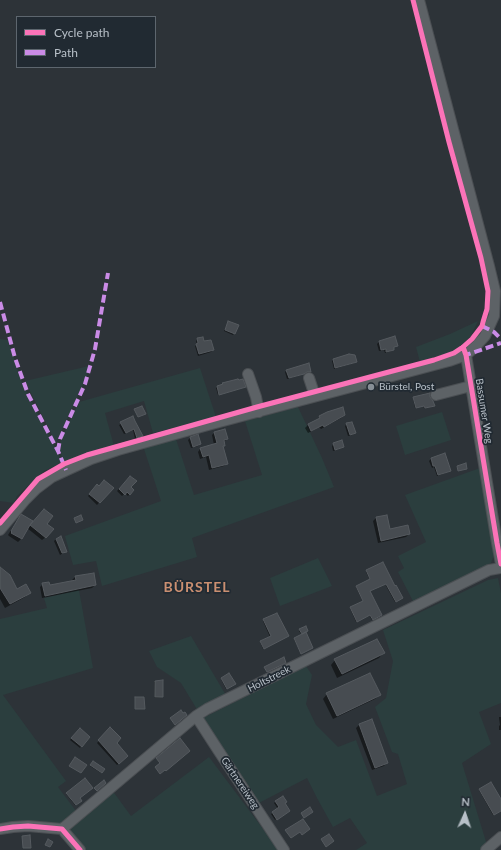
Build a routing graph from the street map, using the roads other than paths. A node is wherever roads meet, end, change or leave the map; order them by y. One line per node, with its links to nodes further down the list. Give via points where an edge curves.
1 (419, 0): 2 (street, via 494,291 492,322 485,336)
2 (466, 355): 5 (street, Bassumer Weg); 7 (street)
3 (248, 374): 8 (street)
4 (309, 378): 7 (street)
5 (471, 386): 6 (street); 10 (street, Bassumer Weg)
6 (436, 395)
7 (315, 396): 8 (street)
8 (259, 412): 9 (street, via 115,451 66,470 36,489)
9 (0, 530)
10 (501, 564)
11 (501, 568): 12 (street, Holtstreek, via 489,570)
12 (196, 716): 14 (street, Holtstreek); 17 (street, Gärtnereiweg)
13 (0, 829): 14 (street, via 28,826)
14 (62, 829): 16 (street)
15 (501, 836): 18 (street)
16 (80, 850)
17 (284, 850)
18 (486, 850)

